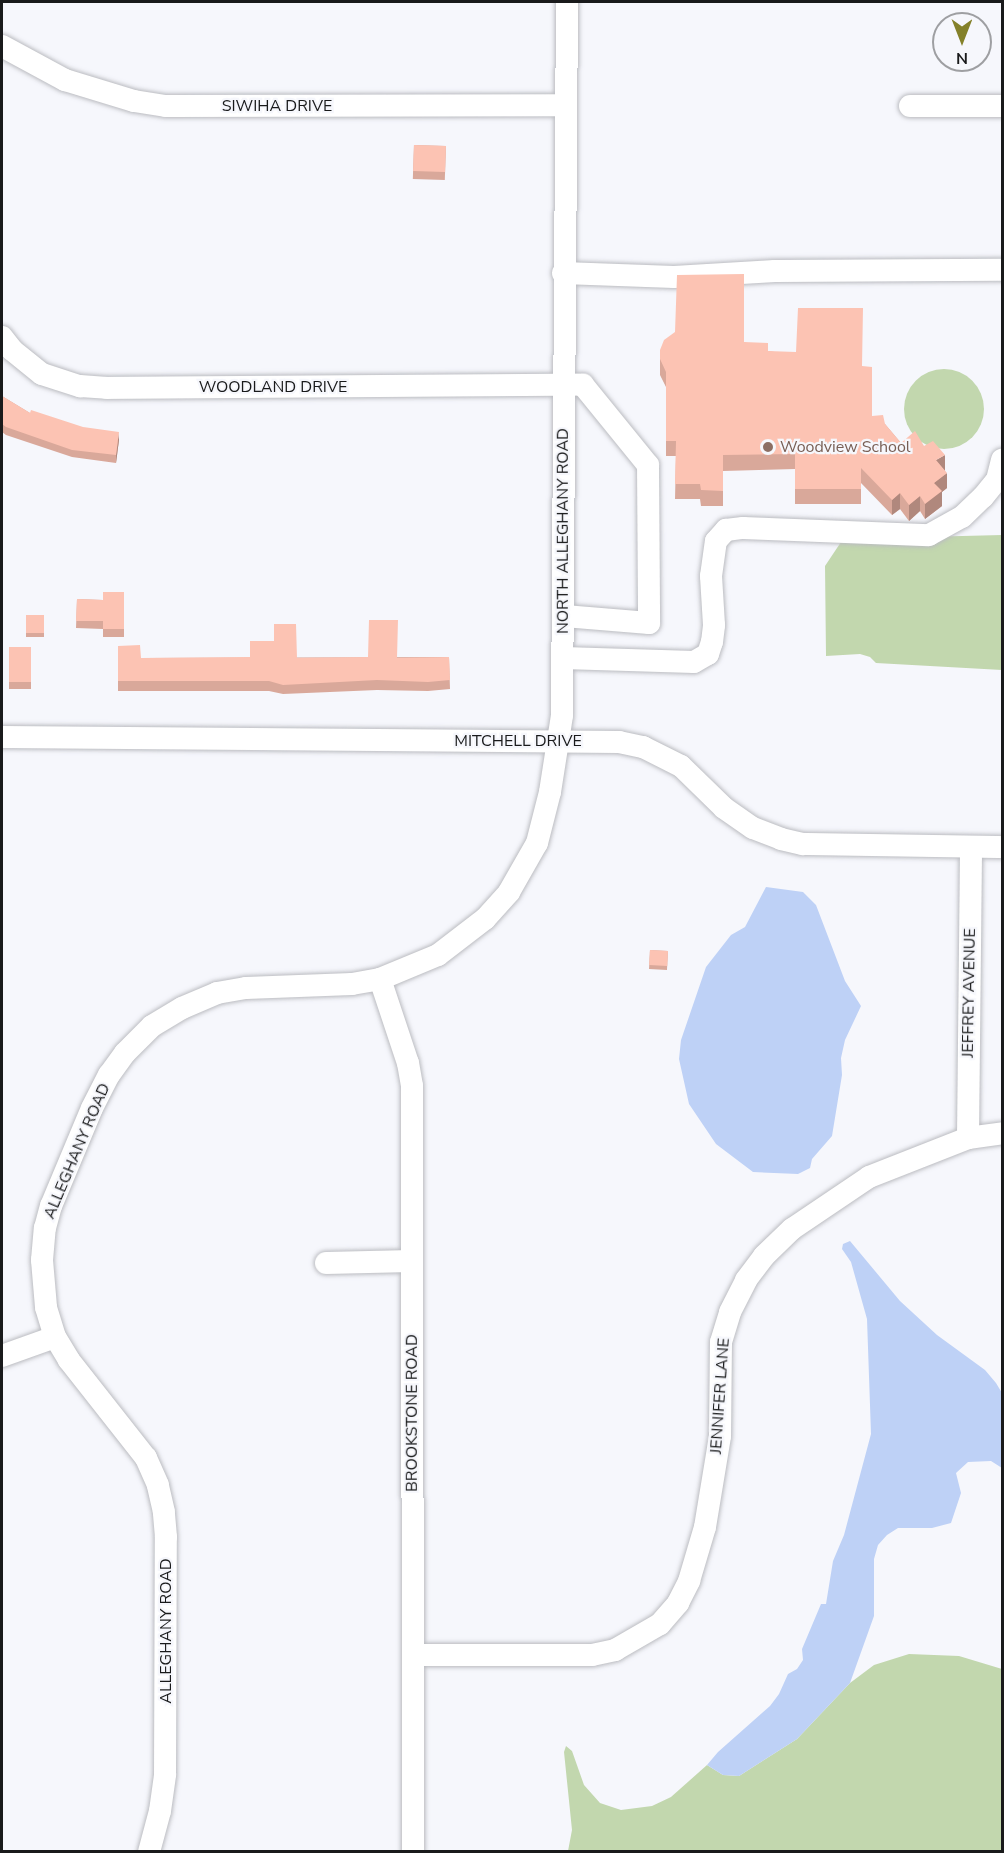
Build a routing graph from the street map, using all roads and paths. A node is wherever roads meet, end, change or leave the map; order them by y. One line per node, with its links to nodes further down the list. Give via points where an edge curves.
1 (567, 2): 3 (street, NORTH ALLEGHANY ROAD)
2 (2, 46): 3 (street, SIWIHA DRIVE, via 65,80 134,101 166,106)
3 (565, 105): 7 (street, NORTH ALLEGHANY ROAD)
4 (909, 106): 5 (street)
5 (1002, 106)
6 (1002, 270): 7 (street, via 775,271 674,277)
7 (563, 273): 9 (street, NORTH ALLEGHANY ROAD)
8 (2, 337): 9 (street, WOODLAND DRIVE, via 42,374 98,388)
9 (562, 386): 11 (street, NORTH ALLEGHANY ROAD); 11 (street, WOODLAND DRIVE, via 583,385 648,465 649,623)
10 (1002, 459): 12 (street, via 997,480 983,497 962,517 929,534 726,530 716,541 711,576 712,642 708,654 694,662)
11 (564, 616): 12 (street, NORTH ALLEGHANY ROAD)
12 (564, 658): 14 (street, NORTH ALLEGHANY ROAD)
13 (2, 737): 14 (street, MITCHELL DRIVE)
14 (558, 742): 15 (street, MITCHELL DRIVE, via 619,742 643,747 681,766 724,808 753,828 781,839 803,844); 17 (street, NORTH ALLEGHANY ROAD, via 537,843 508,892 485,919 438,955)
15 (971, 848): 16 (street, MITCHELL DRIVE); 19 (street, JEFFREY AVENUE)
16 (1002, 848)
17 (380, 978): 20 (street, BROOKSTONE ROAD, via 412,1086); 22 (street, ALLEGHANY ROAD, via 352,984 246,988 218,993 152,1026 125,1053 92,1108 45,1228 45,1296)
18 (1002, 1134): 19 (street, JENNIFER LANE)
19 (968, 1138): 24 (street, JENNIFER LANE, via 869,1177 792,1229 746,1280 721,1342 720,1437 705,1527 689,1581 678,1603 660,1624 615,1650 592,1655)
20 (412, 1261): 21 (street); 24 (street, BROOKSTONE ROAD)
21 (326, 1263)
22 (55, 1337): 23 (street); 25 (street, ALLEGHANY ROAD, via 146,1458 164,1512 165,1774)
23 (2, 1356)
24 (413, 1655): 26 (street, BROOKSTONE ROAD)
25 (149, 1851)
26 (413, 1851)

